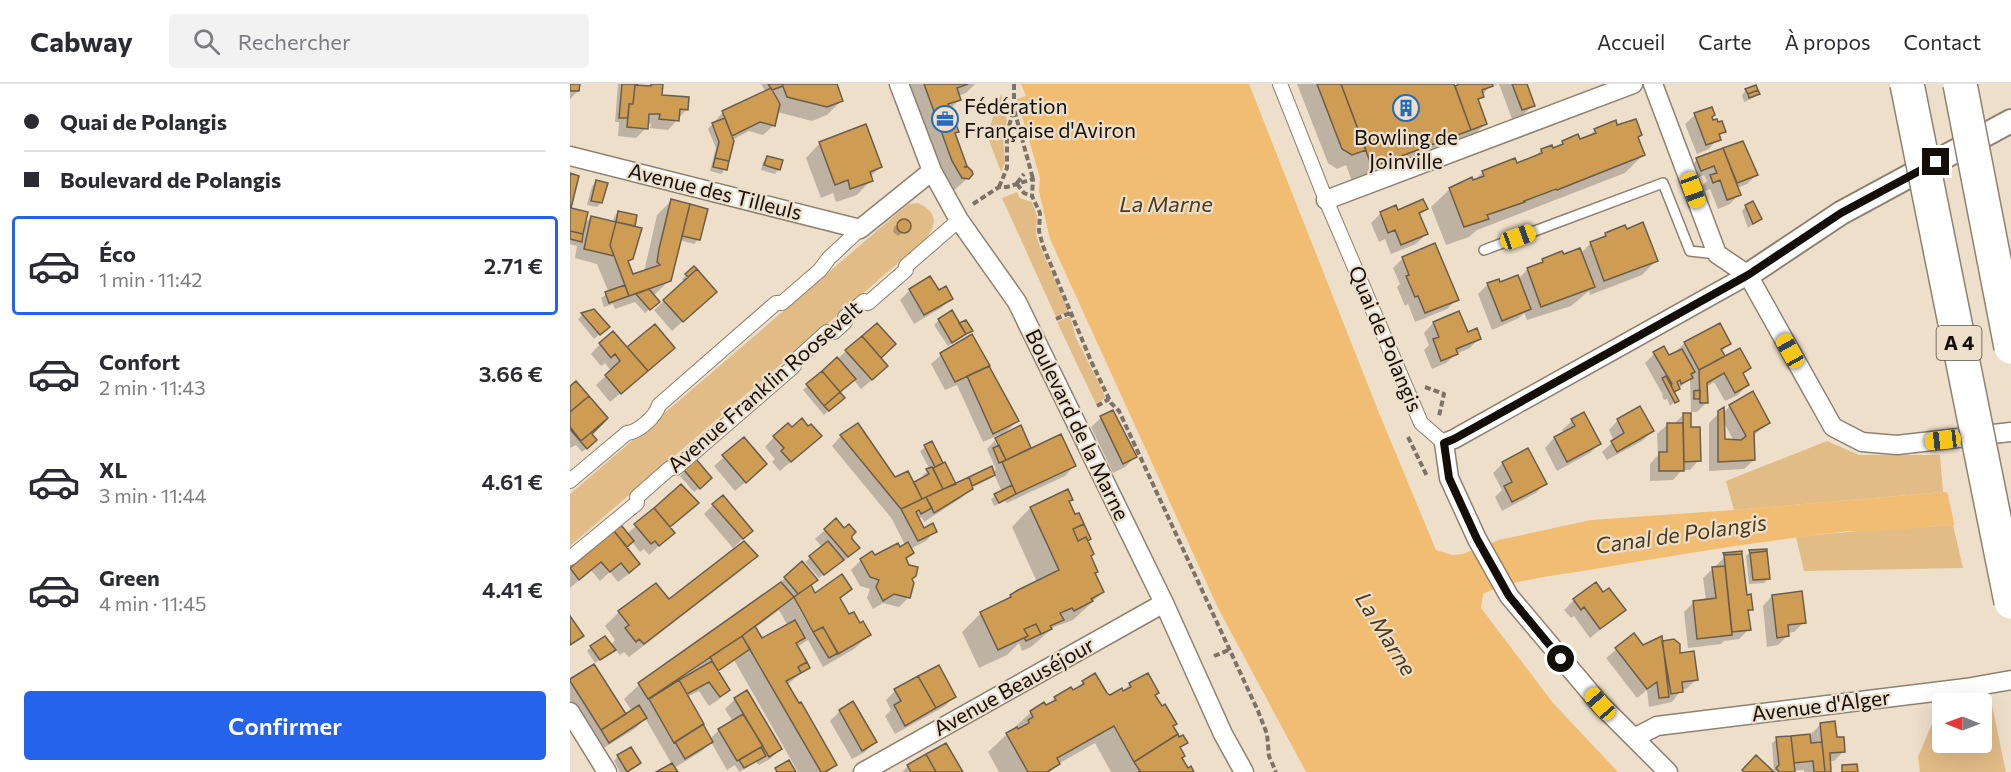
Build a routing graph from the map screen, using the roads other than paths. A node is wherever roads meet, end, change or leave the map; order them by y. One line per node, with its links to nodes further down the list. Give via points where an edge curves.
1 (899, 84): 9 (street, Boulevard de la Marne)
2 (1280, 84): 10 (street, Quai de Polangis)
3 (1633, 84): 10 (street)
4 (1653, 84): 14 (street)
5 (1907, 84): 21 (highway, A 4, bridge)
6 (1960, 84): 16 (highway, A 4, bridge)
7 (2011, 121): 15 (street, via 1841,213)
8 (570, 156): 12 (street, Avenue des Tilleuls)
9 (932, 171): 11 (street, Boulevard de la Marne); 12 (street)
10 (1326, 200): 18 (street, Quai de Polangis, via 1421,423)
11 (959, 219): 20 (street, Avenue Franklin Roosevelt, via 906,270 845,317 834,332 826,332 794,366 676,468 670,468 637,497 637,503); 22 (street, Boulevard de la Marne, via 1017,302)
12 (860, 229): 19 (street, via 820,270 782,303 776,303 659,405 657,412 633,433 627,433)
13 (1484, 250): 14 (lane, via 1663,183 1690,251)
14 (1717, 254): 15 (street)
15 (1748, 275): 17 (street, via 1833,427 1862,442 1897,445); 18 (street)
16 (2011, 347)
17 (2011, 432)
18 (1444, 443): 25 (street, via 1449,478 1509,596 1600,704)
19 (570, 481)
20 (570, 558)
21 (2011, 602)
22 (1164, 603): 27 (street, Avenue Beauséjour); 28 (street, Boulevard de la Marne)
23 (2011, 680): 25 (street, Avenue d'Alger, via 1657,726)
24 (570, 712): 26 (street)
25 (1634, 738): 29 (street)
26 (607, 772)
27 (863, 772)
28 (1244, 772)
29 (1668, 772)

